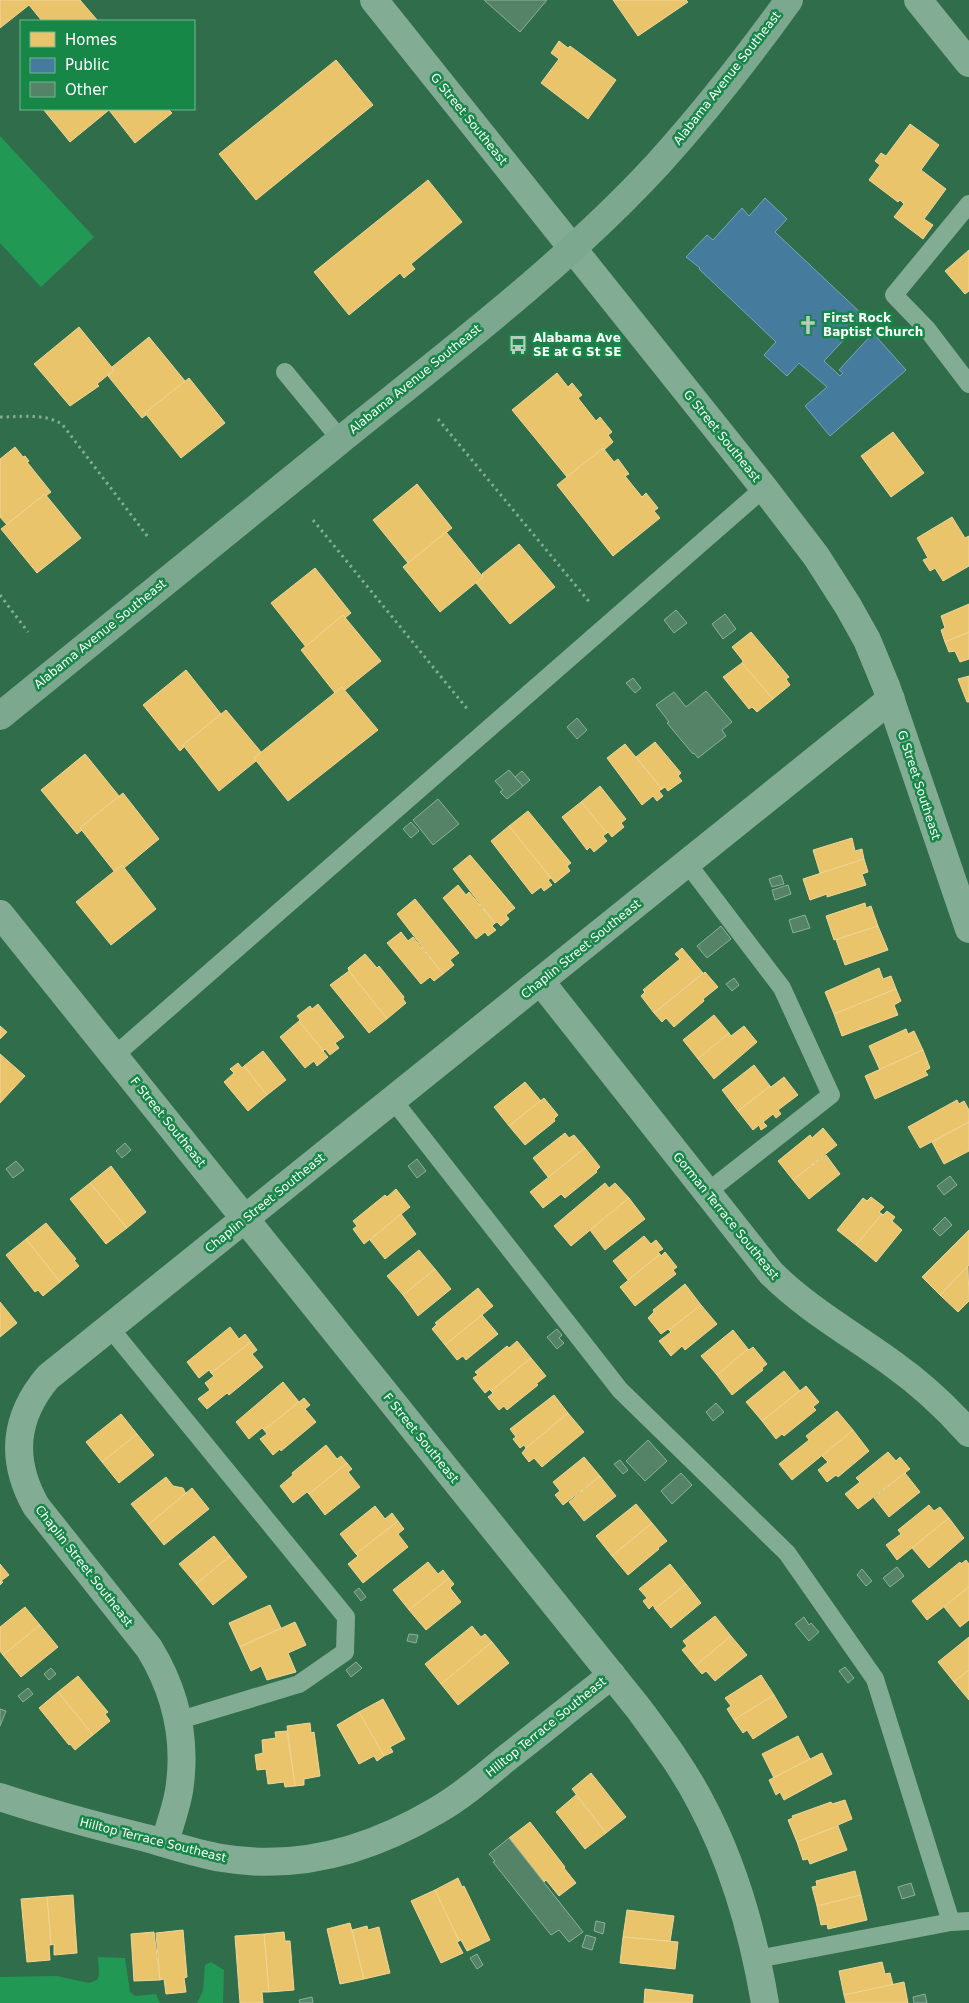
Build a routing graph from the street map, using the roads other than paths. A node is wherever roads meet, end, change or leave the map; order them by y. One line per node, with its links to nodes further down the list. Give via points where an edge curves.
1 (374, 0): 6 (street, G Street Southeast)
2 (789, 0): 6 (street, Alabama Avenue Southeast, via 685,133 656,166)
3 (918, 0): 4 (street)
4 (969, 63)
5 (969, 204): 8 (lane, via 894,295 927,329)
6 (572, 247): 9 (street, Alabama Avenue Southeast, via 475,332); 10 (street, G Street Southeast)
7 (286, 372): 9 (lane)
8 (969, 384)
9 (341, 440): 12 (street, Alabama Avenue Southeast)
10 (764, 488): 11 (street, G Street Southeast, via 816,556 848,606 867,640); 17 (lane)
11 (891, 699): 13 (street, Chaplin Street Southeast); 15 (street, G Street Southeast)
12 (0, 716)
13 (687, 863): 16 (street, Chaplin Street Southeast); 19 (lane, via 782,988 831,1094)
14 (0, 914): 17 (street, F Street Southeast)
15 (969, 929)
16 (540, 982): 18 (street, Chaplin Street Southeast); 19 (street, Gorman Terrace Southeast)
17 (114, 1056): 20 (street, F Street Southeast)
18 (393, 1100): 20 (street, Chaplin Street Southeast); 28 (lane, via 620,1390 787,1553 875,1679)
19 (706, 1193): 22 (street, Gorman Terrace Southeast, via 785,1287 919,1383)
20 (246, 1218): 21 (street, Chaplin Street Southeast); 23 (street, F Street Southeast)
21 (110, 1328): 24 (street, Chaplin Street Southeast, via 48,1377 32,1400 19,1439 20,1467 36,1506 153,1654 170,1686); 24 (lane, via 346,1617 345,1652 299,1684)
22 (969, 1433)
23 (612, 1675): 26 (street, Hilltop Terrace Southeast, via 437,1811 366,1845 306,1860 260,1862 221,1858); 29 (street, F Street Southeast, via 672,1754 700,1800 736,1882)
24 (180, 1720): 26 (street, Chaplin Street Southeast, via 179,1785)
25 (0, 1798): 26 (street, Hilltop Terrace Southeast)
26 (165, 1843)
27 (969, 1921): 28 (lane)
28 (951, 1922): 29 (lane)
29 (758, 1959): 30 (street, F Street Southeast)
30 (765, 2003)

